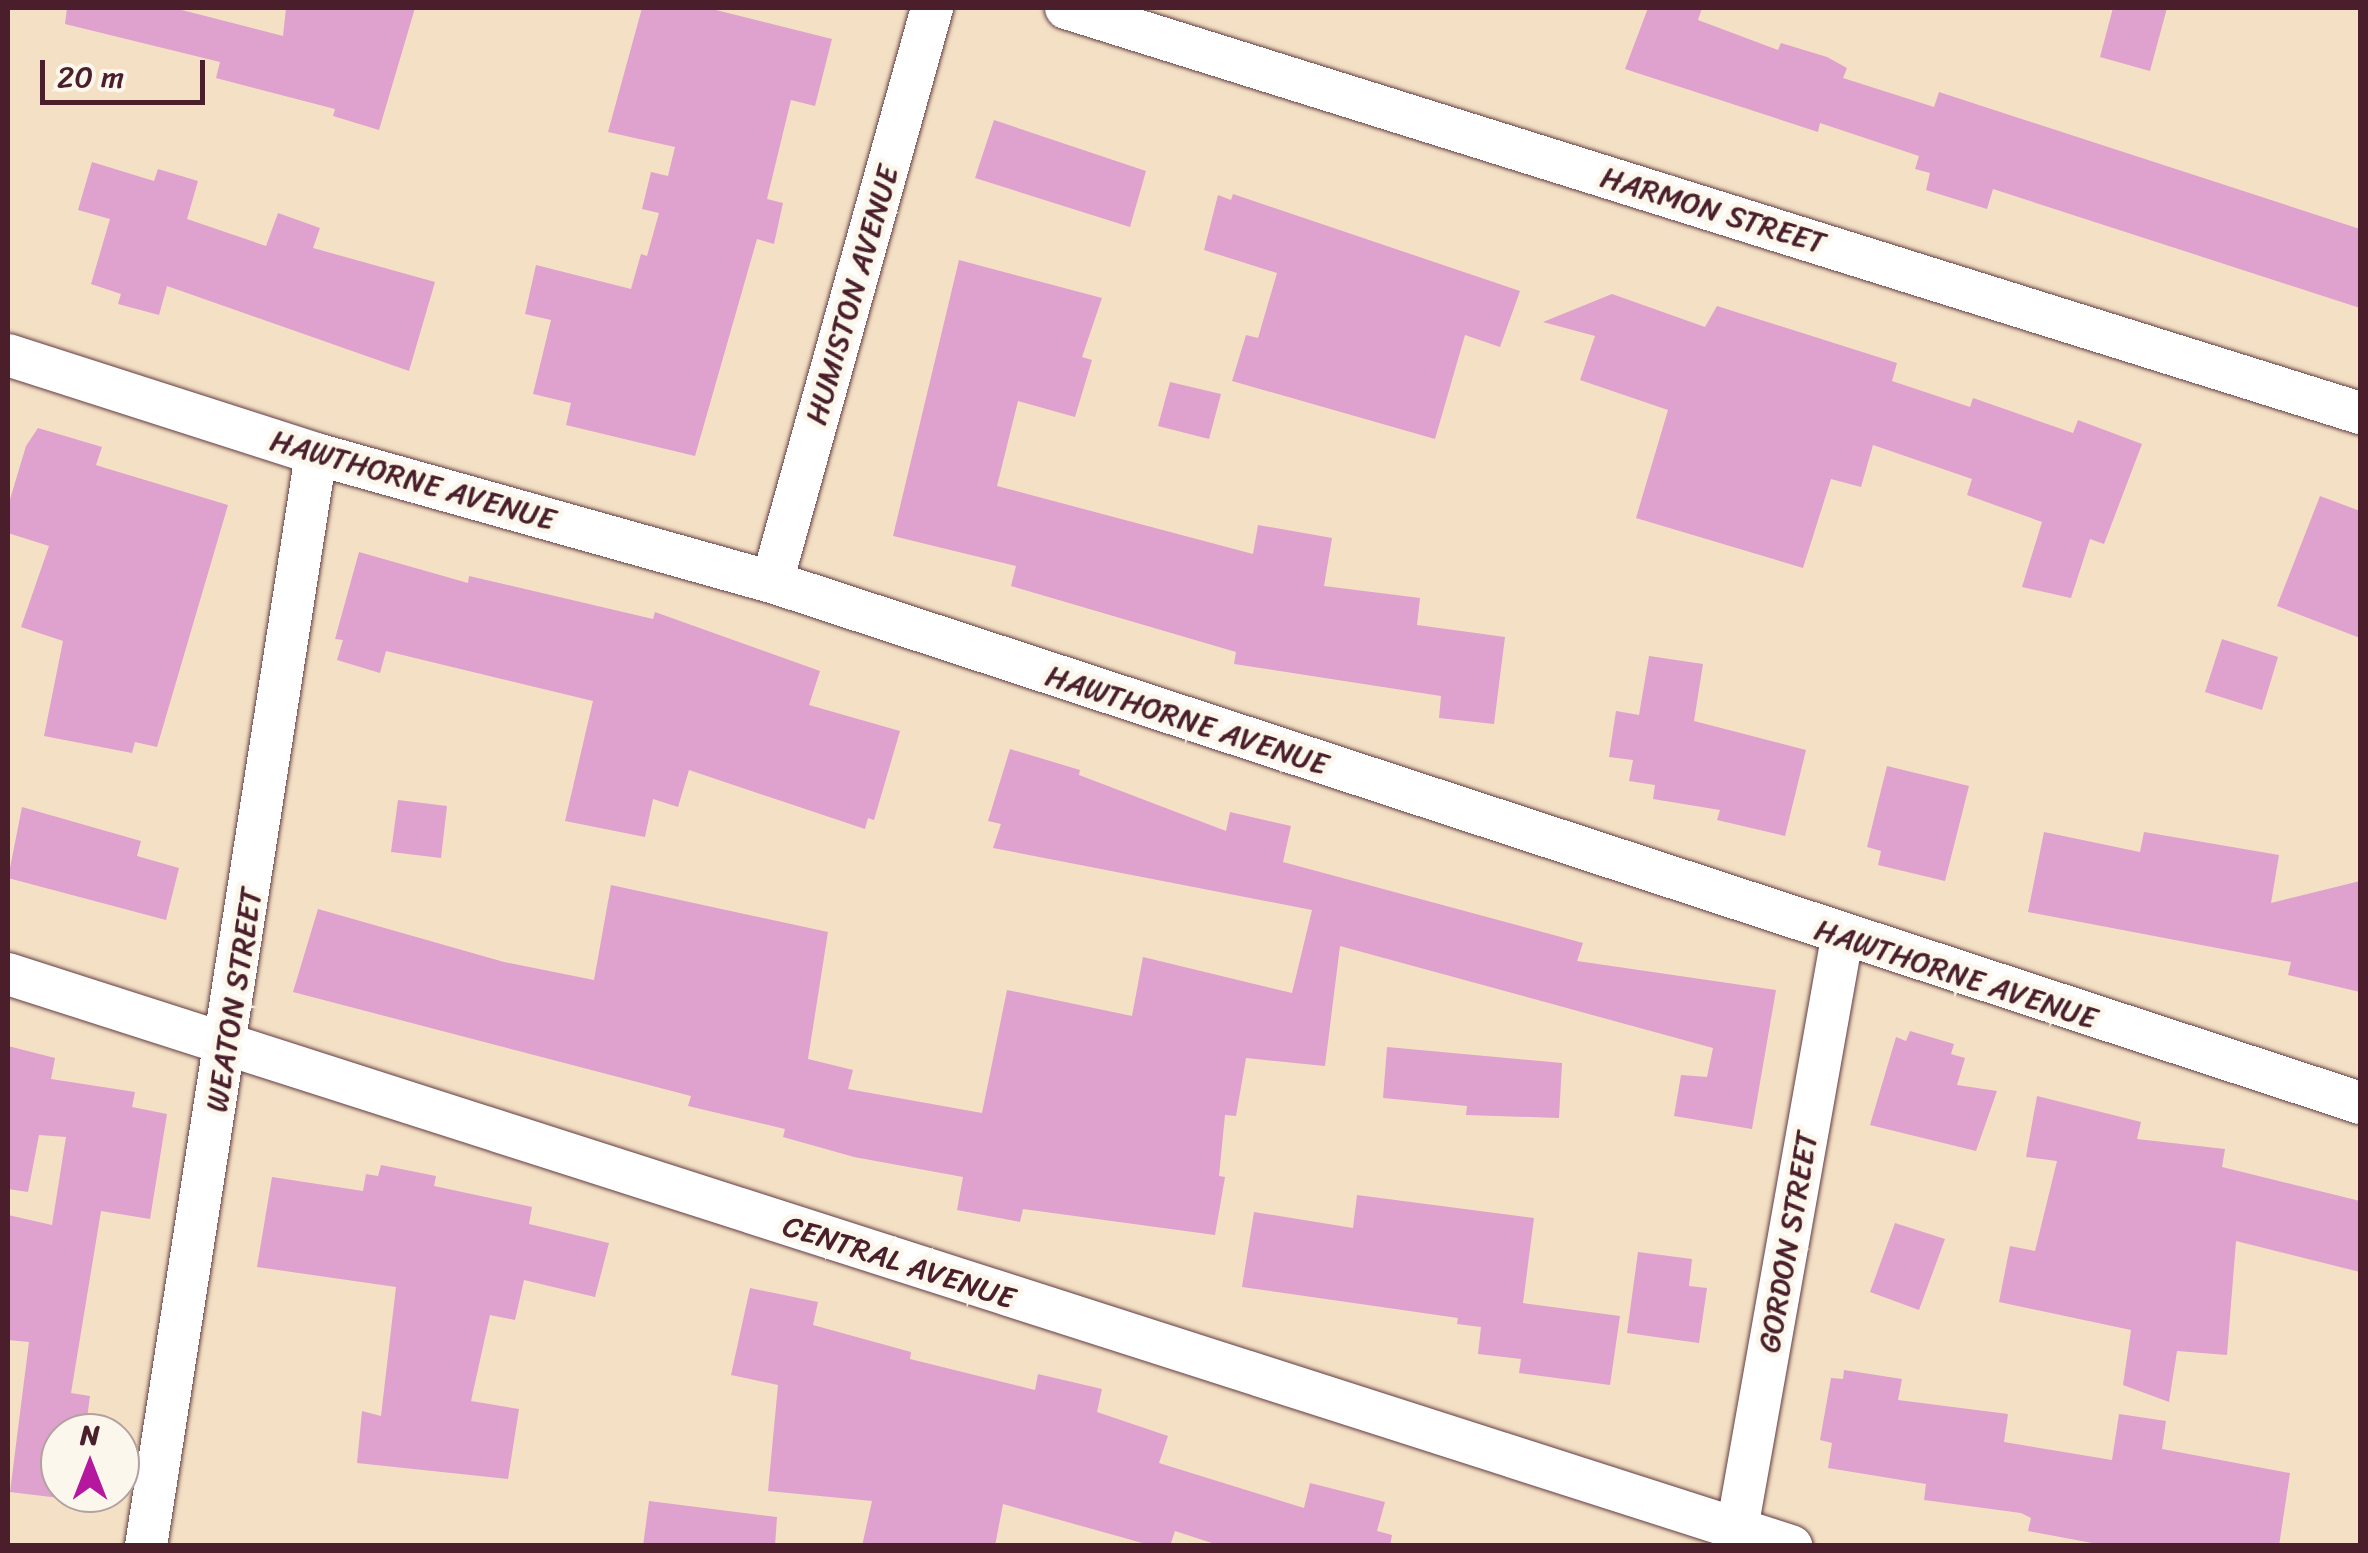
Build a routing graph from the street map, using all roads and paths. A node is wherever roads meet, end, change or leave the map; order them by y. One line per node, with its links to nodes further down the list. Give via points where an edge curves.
1 (932, 8): 6 (street, HUMISTON AVENUE)
2 (1066, 8): 4 (street, HARMON STREET)
3 (8, 356): 5 (street, HAWTHORNE AVENUE)
4 (2360, 413)
5 (316, 454): 6 (street, HAWTHORNE AVENUE); 9 (street, WEATON STREET)
6 (772, 582): 7 (street, HAWTHORNE AVENUE)
7 (1842, 938): 10 (street, HAWTHORNE AVENUE); 11 (street, GORDON STREET)
8 (8, 974): 9 (street, CENTRAL AVENUE)
9 (228, 1048): 11 (street, CENTRAL AVENUE); 12 (street, WEATON STREET)
10 (2360, 1104)
11 (1736, 1537): 13 (street, CENTRAL AVENUE)
12 (146, 1546)
13 (1791, 1546)

